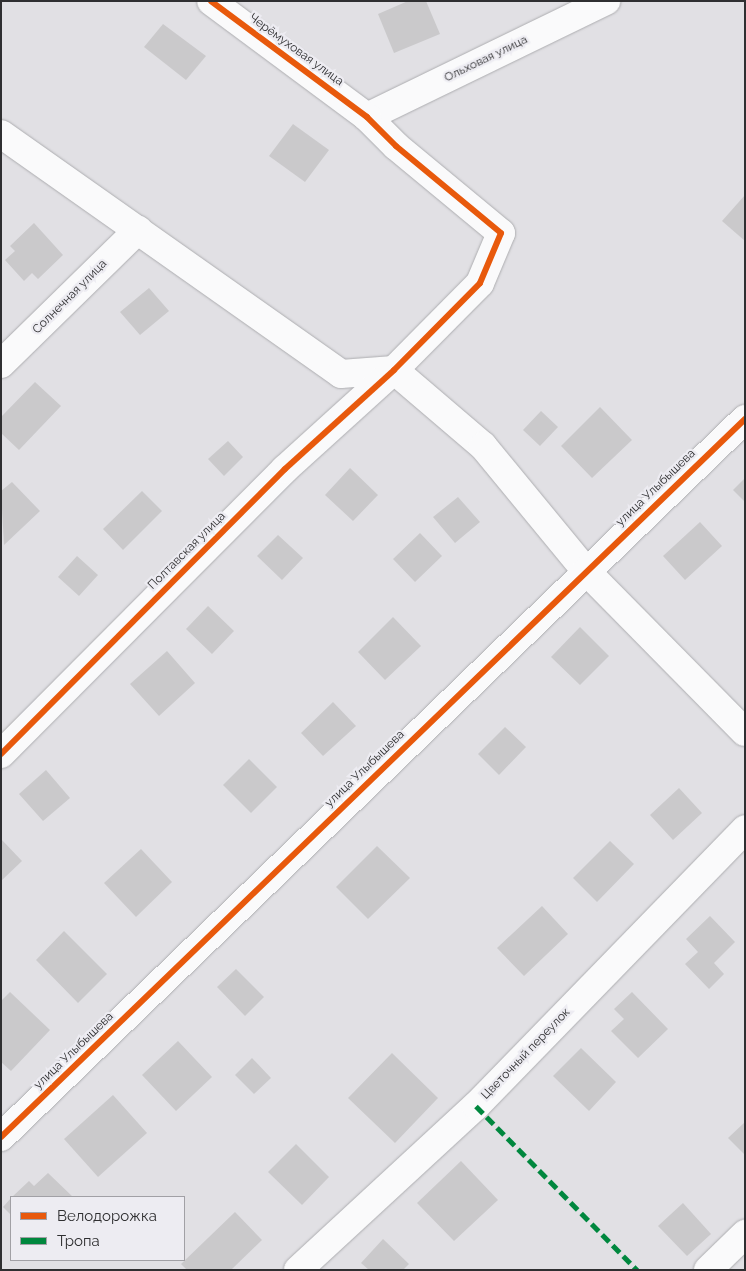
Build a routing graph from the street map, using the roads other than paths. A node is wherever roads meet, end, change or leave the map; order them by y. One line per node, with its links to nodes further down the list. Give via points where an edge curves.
1 (211, 1): 3 (street, Черёмуховая улица)
2 (606, 1): 3 (street, Ольховая улица)
3 (367, 117): 7 (street, Черёмуховая улица, via 396,146 501,233 480,283)
4 (1, 134): 5 (street)
5 (138, 230): 6 (street, Солнечная улица); 7 (street, via 341,374)
6 (1, 364)
7 (394, 370): 9 (street, via 483,446); 11 (street, Полтавская улица, via 285,469)
8 (745, 419): 9 (street, улица Улыбышева)
9 (586, 571): 10 (street); 13 (street, улица Улыбышева)
10 (745, 732)
11 (1, 754)
12 (745, 829): 15 (street, Цветочный переулок, via 476,1106)
13 (1, 1137)
14 (745, 1234): 16 (street)
15 (298, 1270)
16 (708, 1270)

